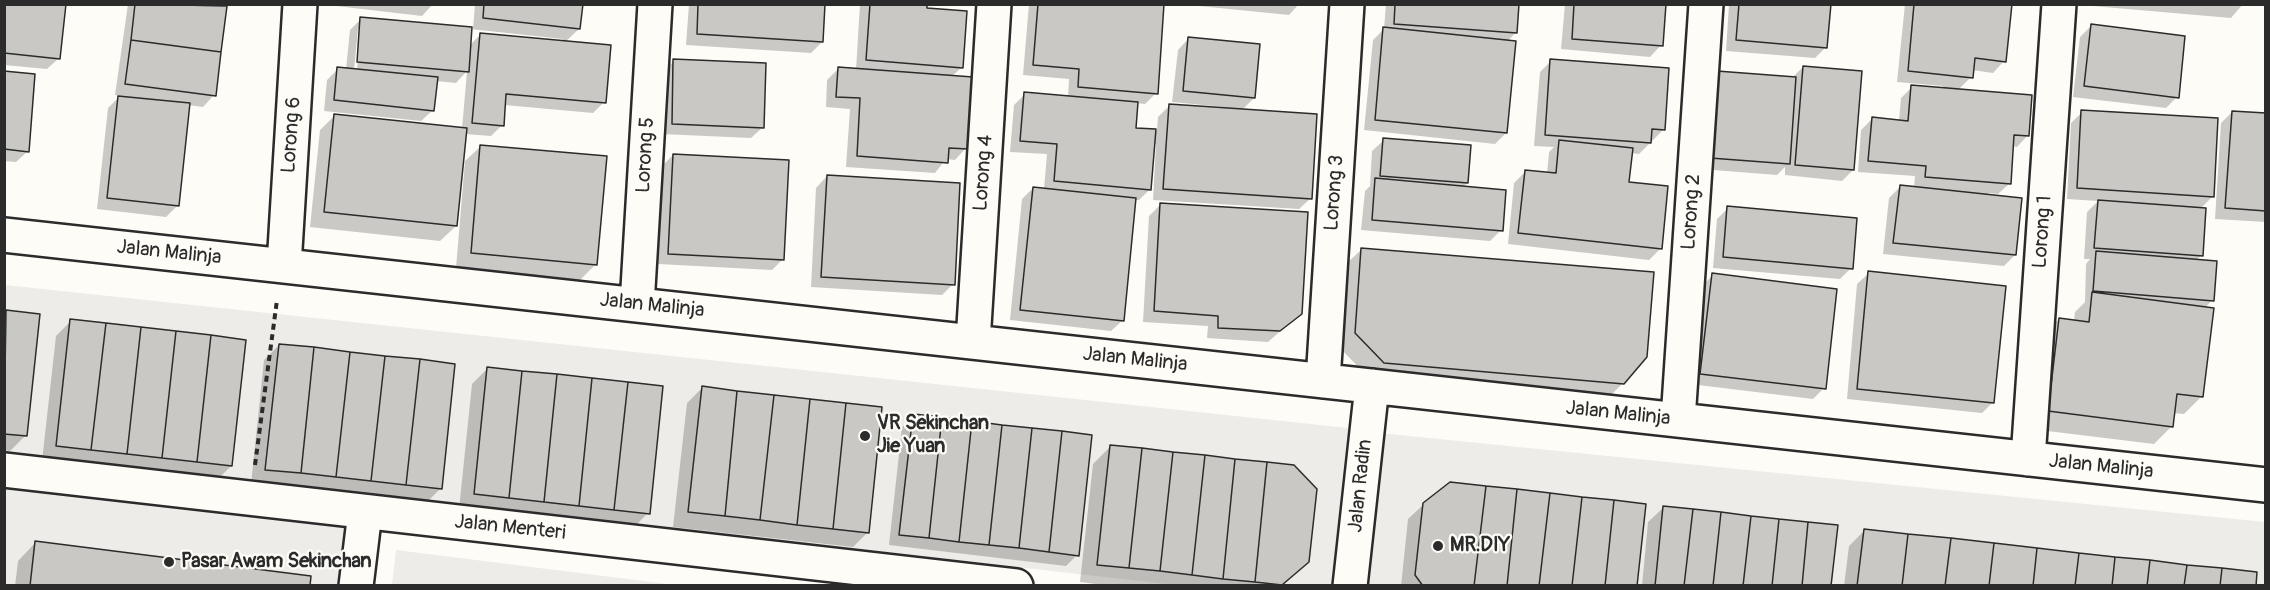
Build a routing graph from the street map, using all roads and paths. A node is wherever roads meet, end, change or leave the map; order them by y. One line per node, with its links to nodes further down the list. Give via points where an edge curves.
1 (300, 4): 8 (street, Lorong 6)
2 (655, 4): 9 (street, Lorong 5)
3 (994, 4): 10 (street, Lorong 4)
4 (1347, 4): 11 (street, Lorong 3)
5 (1706, 4): 13 (street, Lorong 2)
6 (2058, 4): 14 (street, Lorong 1)
7 (4, 235): 8 (street, Jalan Malinja)
8 (284, 266): 9 (street, Jalan Malinja); 17 (path)
9 (637, 305): 10 (street, Jalan Malinja)
10 (973, 342): 11 (street, Jalan Malinja)
11 (1323, 381): 12 (street, Jalan Malinja)
12 (1372, 386): 13 (street, Jalan Malinja); 22 (street, Jalan Radin)
13 (1678, 420): 14 (street, Jalan Malinja)
14 (2028, 459): 16 (street, Jalan Malinja)
15 (4, 471): 17 (street, Jalan Menteri)
16 (2265, 485)
17 (250, 498): 18 (street, Jalan Menteri)
18 (365, 512): 19 (street, Jalan Menteri); 20 (street)
19 (914, 580): 21 (street, Jalan Menteri)
20 (356, 585)
21 (1016, 585)
22 (1350, 585)

